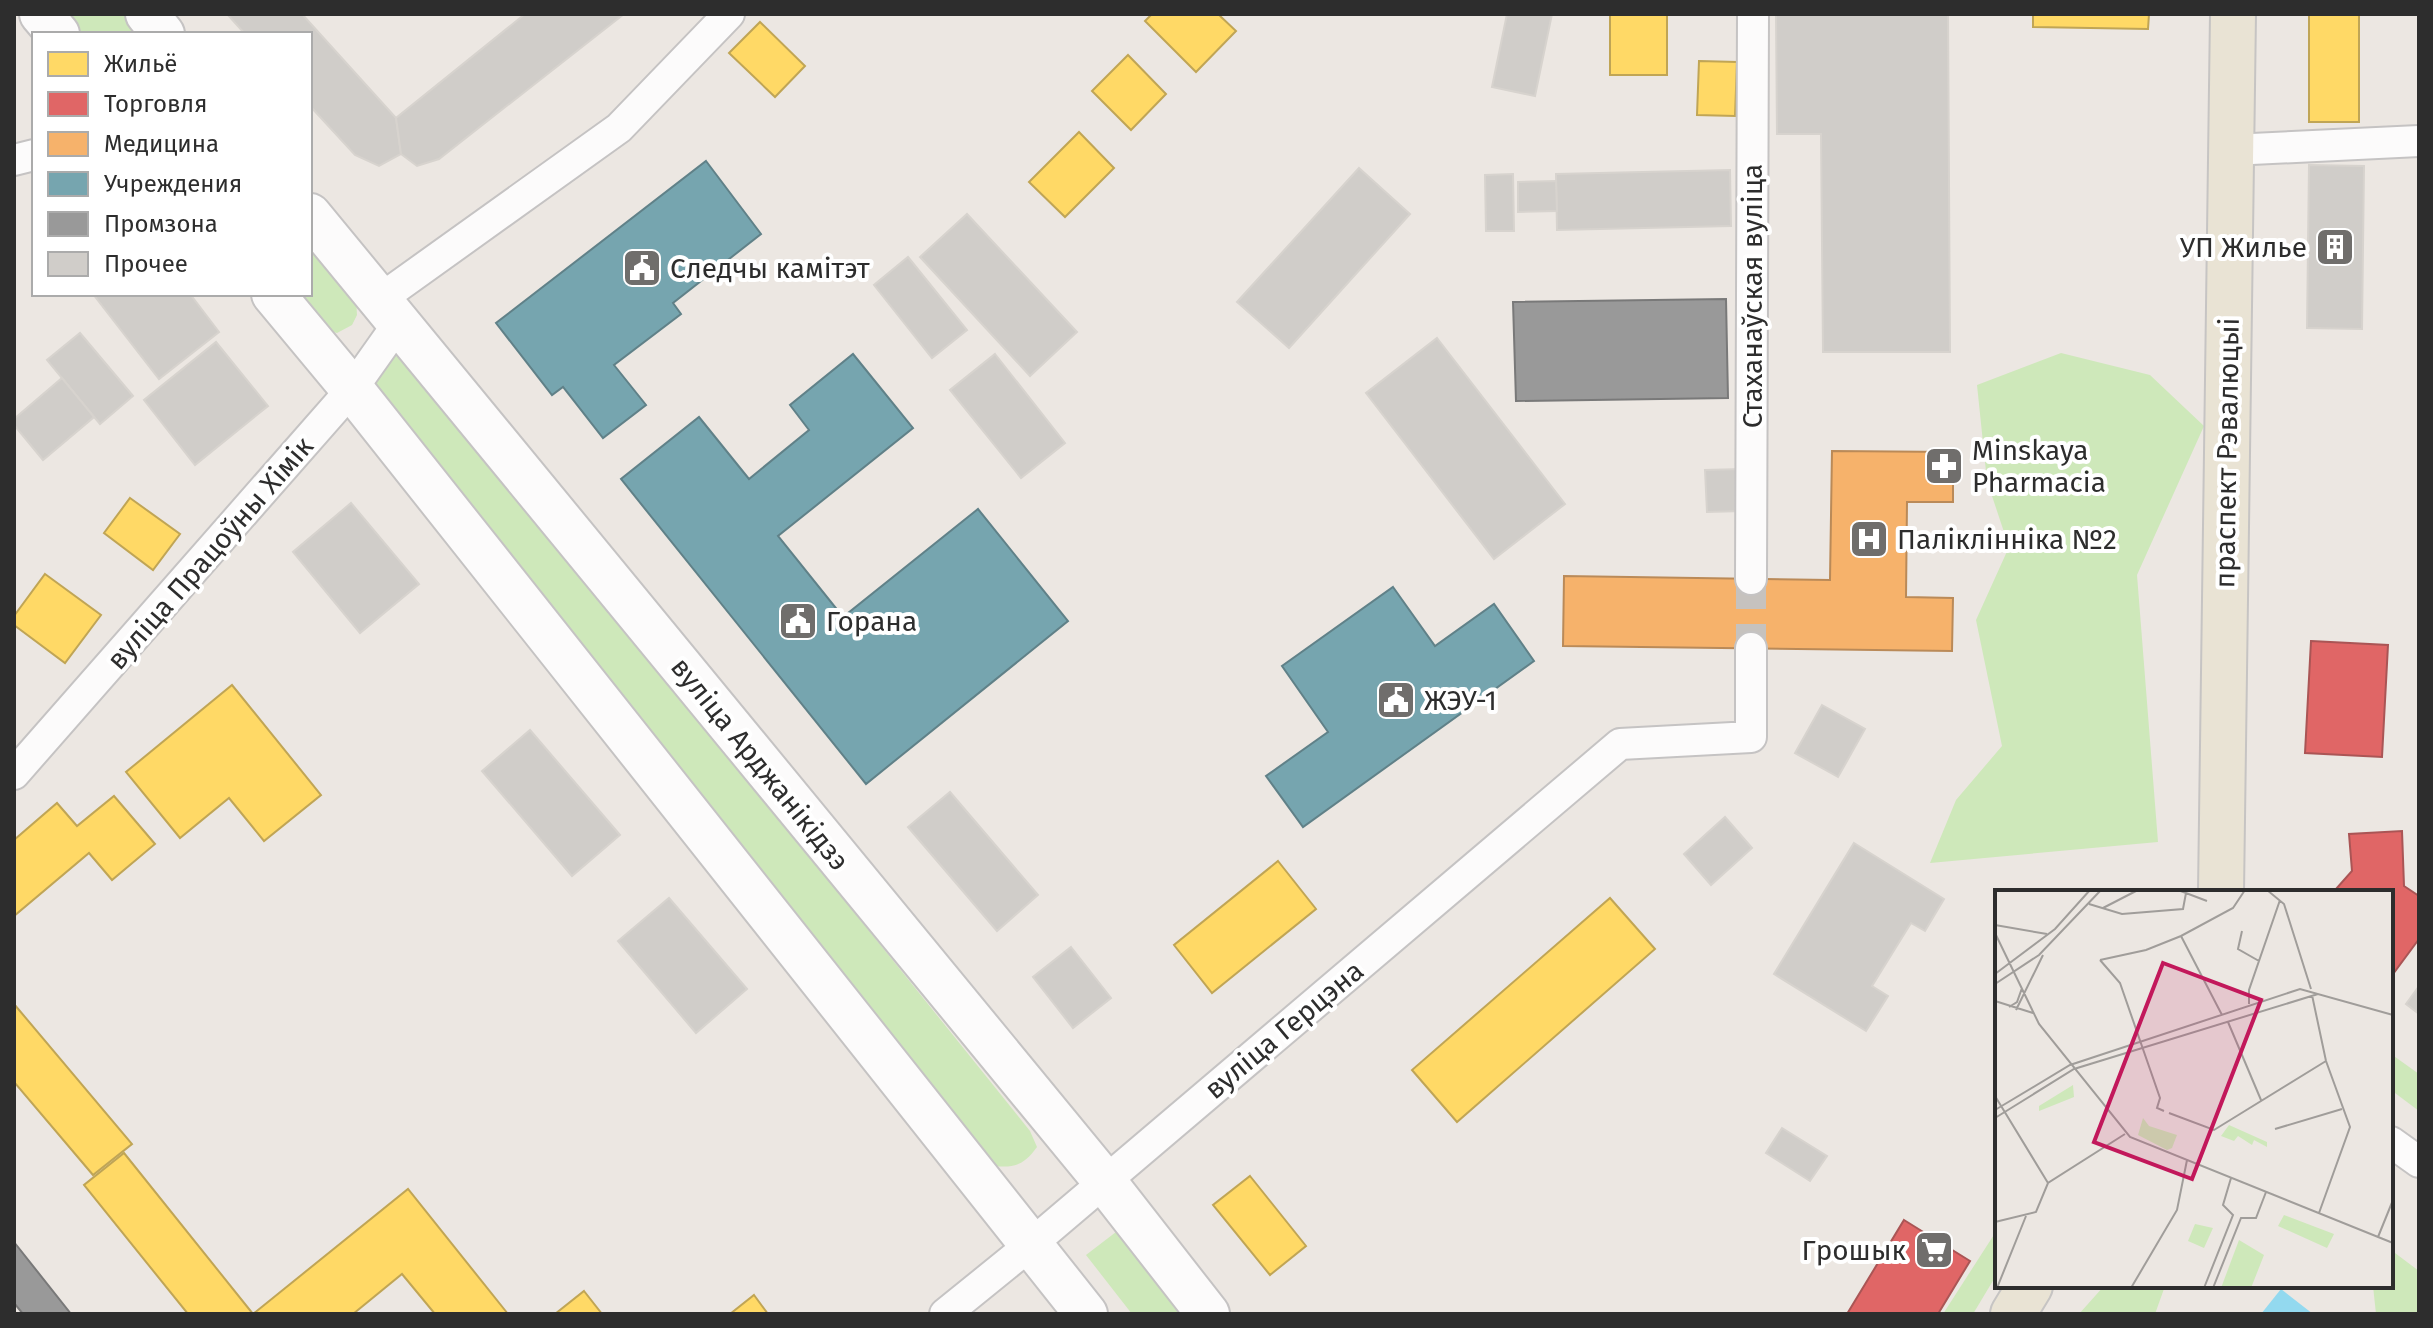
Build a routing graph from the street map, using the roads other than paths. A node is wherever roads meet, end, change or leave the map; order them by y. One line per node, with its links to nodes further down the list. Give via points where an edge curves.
1 (41, 14): 6 (main road)
2 (147, 14): 7 (main road)
3 (729, 14): 12 (street, вуліца Працоўны Хімік, via 619,128)
4 (1753, 14): 14 (street, Стаханаўская вуліца)
5 (2233, 14): 9 (main road, праспект Рэвалюцыі)
6 (56, 32)
7 (161, 32)
8 (2419, 141): 9 (street)
9 (2231, 150): 17 (main road, праспект Рэвалюцыі)
10 (312, 217): 12 (main road, вуліца Арджанікідзэ)
11 (275, 296): 13 (main road)
12 (388, 312): 13 (street, вуліца Працоўны Хімік); 20 (main road, вуліца Арджанікідзэ)
13 (352, 389): 16 (street, вуліца Працоўны Хімік); 21 (main road)
14 (1751, 579)
15 (1751, 648): 20 (street, вуліца Герцэна, via 1751,737 1620,744)
16 (14, 774)
17 (2221, 890)
18 (2393, 1143): 19 (street)
19 (2419, 1162)
20 (1105, 1182): 21 (street, вуліца Герцэна); 25 (main road, вуліца Арджанікідзэ)
21 (1029, 1246): 23 (street, вуліца Герцэна); 24 (main road)
22 (2029, 1288): 26 (main road)
23 (945, 1314)
24 (1086, 1314)
25 (1208, 1314)
26 (2013, 1314)

